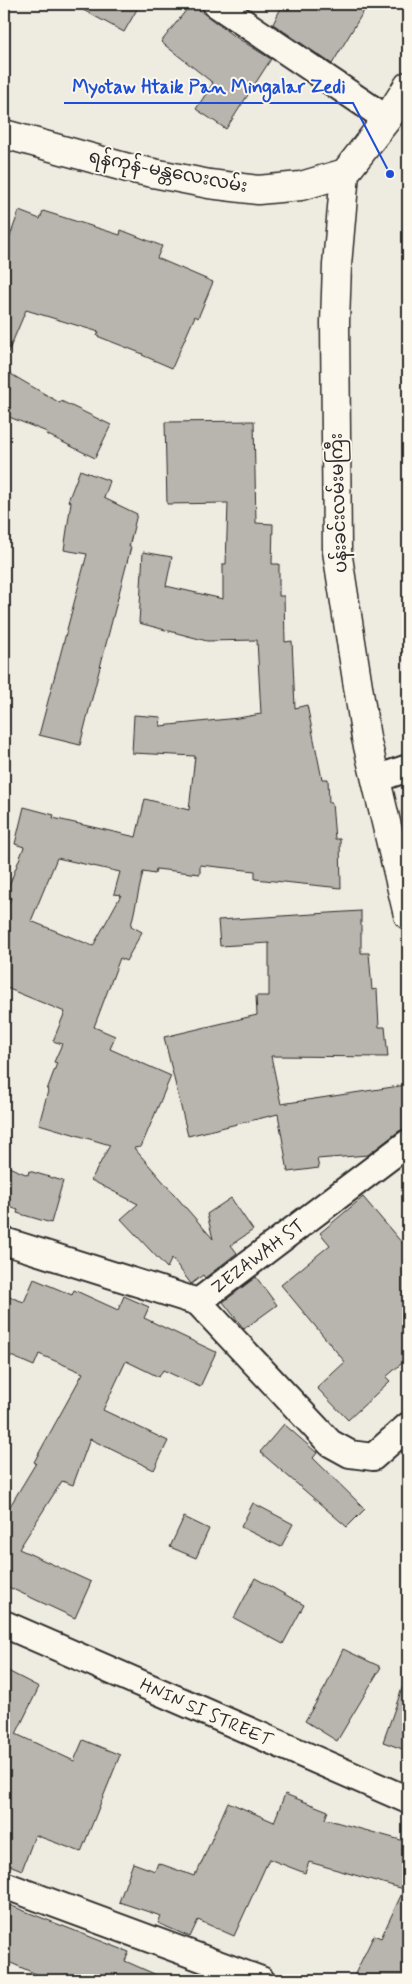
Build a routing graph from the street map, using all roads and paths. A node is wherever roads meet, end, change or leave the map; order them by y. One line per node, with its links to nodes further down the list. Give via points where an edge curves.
1 (216, 4): 3 (street)
2 (408, 86): 3 (main road)
3 (387, 119): 5 (main road)
4 (4, 134): 5 (main road, ရန်ကုန်-မန္တလေးလမ်း, via 128,168 249,189 301,186)
5 (345, 173): 7 (main road, ပန်းခင်းလမ်းမကြီး, via 335,322 337,551 366,738)
6 (408, 768): 7 (street)
7 (376, 779): 8 (main road, ပန်းခင်းလမ်းမကြီး)
8 (408, 915)
9 (408, 1143): 11 (street, ZEZAWAH ST)
10 (4, 1241): 11 (street, ZEZAWAH ST)
11 (198, 1302): 12 (street, via 330,1443 350,1454 373,1457)
12 (408, 1426)
13 (4, 1624): 14 (street, HNIN SI STREET)
14 (408, 1800)
15 (4, 1885): 16 (street)
16 (261, 1980)

